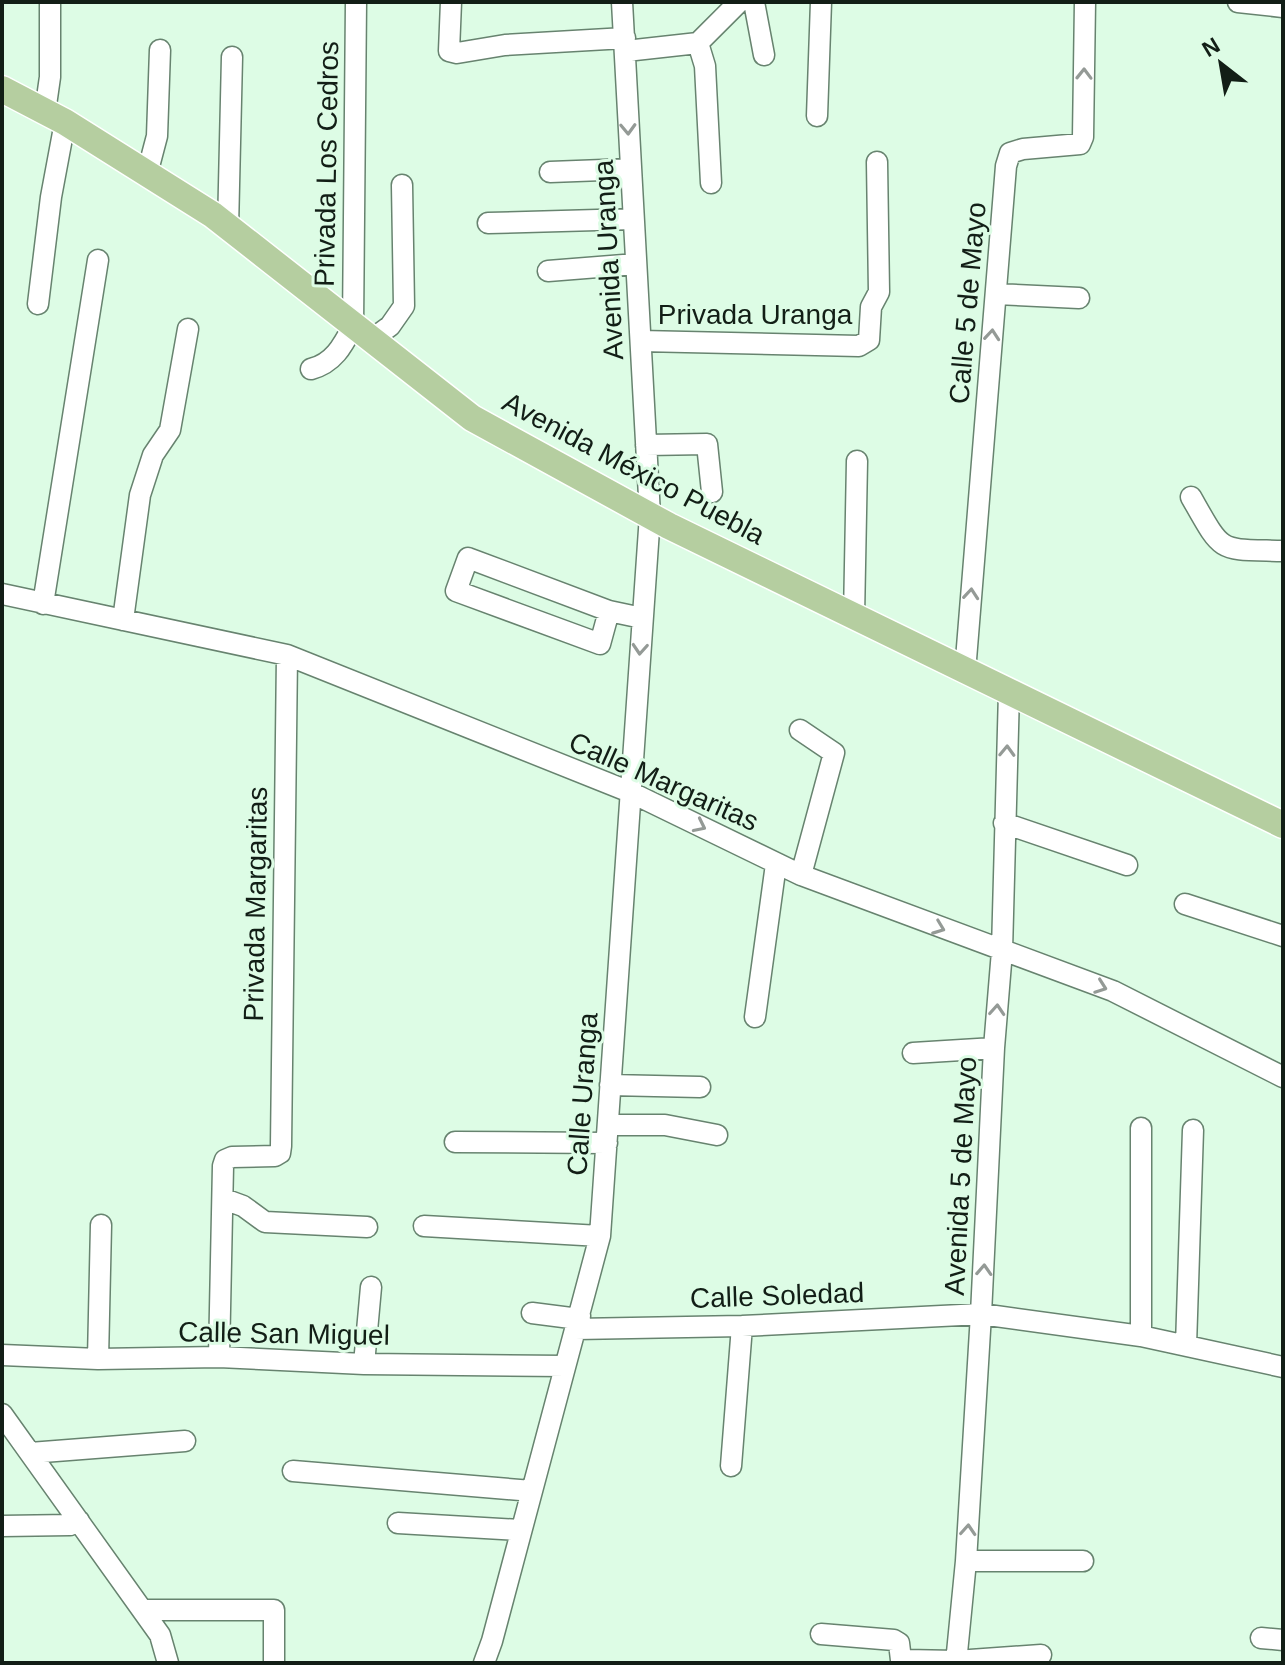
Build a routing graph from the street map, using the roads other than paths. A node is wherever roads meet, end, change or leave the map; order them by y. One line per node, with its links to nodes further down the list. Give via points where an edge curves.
1 (50, 2): 18 (street)
2 (356, 2): 35 (street, Privada Los Cedros)
3 (451, 2): 12 (street, via 449,51 457,53 505,45)
4 (622, 2): 12 (street, Avenida Uranga)
5 (739, 2): 11 (street)
6 (754, 2): 14 (street)
7 (821, 2): 17 (street)
8 (1085, 2): 31 (street, Calle 5 de Mayo, one-way to 8, via 1010,153 1080,144 1083,137)
9 (1238, 2): 10 (street)
10 (1283, 7)
11 (698, 43): 12 (street); 23 (street, via 705,66)
12 (625, 45): 20 (street, Avenida Uranga, one-way to 20)
13 (160, 50): 22 (street, via 157,136)
14 (764, 55)
15 (232, 57): 27 (street)
16 (2, 89): 18 (main road, Avenida México Puebla)
17 (817, 116)
18 (55, 117): 22 (main road, Avenida México Puebla); 33 (street)
19 (877, 162): 36 (street, Privada Uranga, via 879,292 871,307 869,340 859,346)
20 (630, 169): 21 (street); 25 (street, Avenida Uranga)
21 (550, 172)
22 (147, 174): 27 (main road, Avenida México Puebla)
23 (711, 183)
24 (402, 185): 35 (street, via 404,306 390,326)
25 (633, 219): 26 (street); 29 (street, Avenida Uranga)
26 (488, 223)
27 (228, 228): 35 (main road, Avenida México Puebla)
28 (98, 260): 45 (street)
29 (636, 264): 30 (street); 36 (street, Avenida Uranga)
30 (548, 271)
31 (996, 294): 32 (street); 51 (street, Calle 5 de Mayo, one-way to 31)
32 (1079, 298)
33 (38, 304)
34 (188, 329): 49 (street, via 170,430 153,455 140,495)
35 (362, 333): 37 (street, via 323,366); 42 (main road, Avenida México Puebla, via 472,418)
36 (641, 341): 38 (street, Avenida Uranga)
37 (311, 369)
38 (646, 445): 40 (street, via 707,444); 42 (street, Avenida Uranga)
39 (857, 461): 47 (street)
40 (712, 492)
41 (1191, 497): 43 (street, via 1215,540 1229,549)
42 (650, 515): 47 (main road, Avenida México Puebla); 48 (street, Calle Uranga)
43 (1283, 551)
44 (2, 594): 45 (street, Calle Margaritas)
45 (43, 604): 49 (street, Calle Margaritas)
46 (609, 611): 46 (street, via 600,644 456,591 468,558); 48 (street)
47 (854, 617): 51 (main road, Avenida México Puebla)
48 (642, 618): 54 (street, Calle Uranga, one-way to 54)
49 (123, 620): 50 (street, Calle Margaritas)
50 (287, 655): 54 (street, Calle Margaritas); 74 (street, Privada Margaritas, via 280,1153 225,1160)
51 (965, 672): 52 (main road, Avenida México Puebla)
52 (1009, 692): 55 (street, Avenida 5 de Mayo, one-way to 52); 56 (main road, Avenida México Puebla)
53 (800, 730): 59 (street, via 834,753)
54 (630, 792): 57 (street, Calle Margaritas, one-way to 57); 67 (street, Calle Uranga)
55 (1004, 823): 58 (street); 62 (street, Avenida 5 de Mayo)
56 (1283, 825)
57 (776, 864): 59 (street, Calle Margaritas); 63 (street)
58 (1127, 865)
59 (801, 875): 62 (street, Calle Margaritas, one-way to 62)
60 (1185, 904): 61 (street)
61 (1283, 936)
62 (1002, 951): 64 (street, Avenida 5 de Mayo, one-way to 62); 66 (street, Calle Margaritas, one-way to 66, via 1113,991)
63 (755, 1017)
64 (994, 1048): 65 (street); 81 (street, Avenida 5 de Mayo, one-way to 64)
65 (913, 1053)
66 (1283, 1077)
67 (610, 1085): 68 (street); 71 (street, Calle Uranga)
68 (700, 1087)
69 (1141, 1128): 84 (street)
70 (1193, 1130): 85 (street)
71 (607, 1134): 72 (street, via 665,1125); 73 (street); 78 (street, Calle Uranga)
72 (717, 1135)
73 (455, 1142)
74 (224, 1199): 77 (street, via 265,1222); 87 (street)
75 (101, 1225): 88 (street)
76 (424, 1226): 78 (street)
77 (367, 1227)
78 (600, 1236): 82 (street, Calle Uranga)
79 (371, 1287): 89 (street)
80 (532, 1313): 82 (street, Calle Soledad)
81 (981, 1314): 83 (street, Calle Soledad); 84 (street, Calle Soledad); 102 (street, Avenida 5 de Mayo, one-way to 81)
82 (578, 1323): 83 (street, Calle Soledad); 90 (street, Calle Uranga)
83 (742, 1326): 95 (street)
84 (1141, 1336): 85 (street, Calle Soledad)
85 (1186, 1346): 91 (street, Calle Soledad)
86 (2, 1355): 88 (street, Calle San Miguel)
87 (219, 1357): 88 (street, Calle San Miguel); 89 (street, Calle San Miguel)
88 (98, 1359)
89 (364, 1364): 90 (street, Calle San Miguel)
90 (565, 1366): 97 (street, Calle Uranga)
91 (1283, 1367)
92 (2, 1414): 94 (street)
93 (185, 1441): 94 (street)
94 (30, 1453): 98 (street)
95 (731, 1466)
96 (293, 1471): 97 (street)
97 (532, 1491): 101 (street, Calle Uranga)
98 (79, 1521): 100 (street); 104 (street)
99 (398, 1523): 101 (street)
100 (2, 1526)
101 (520, 1530): 112 (street, Calle Uranga)
102 (966, 1561): 103 (street); 109 (street, Avenida 5 de Mayo)
103 (1083, 1561)
104 (142, 1610): 110 (street, via 160,1635); 111 (street, via 274,1610)
105 (821, 1634): 109 (street, via 894,1640 901,1660)
106 (1261, 1638): 107 (street)
107 (1283, 1640)
108 (1041, 1655): 109 (street)
109 (956, 1662)
110 (168, 1663)
111 (274, 1663)
112 (484, 1663)

